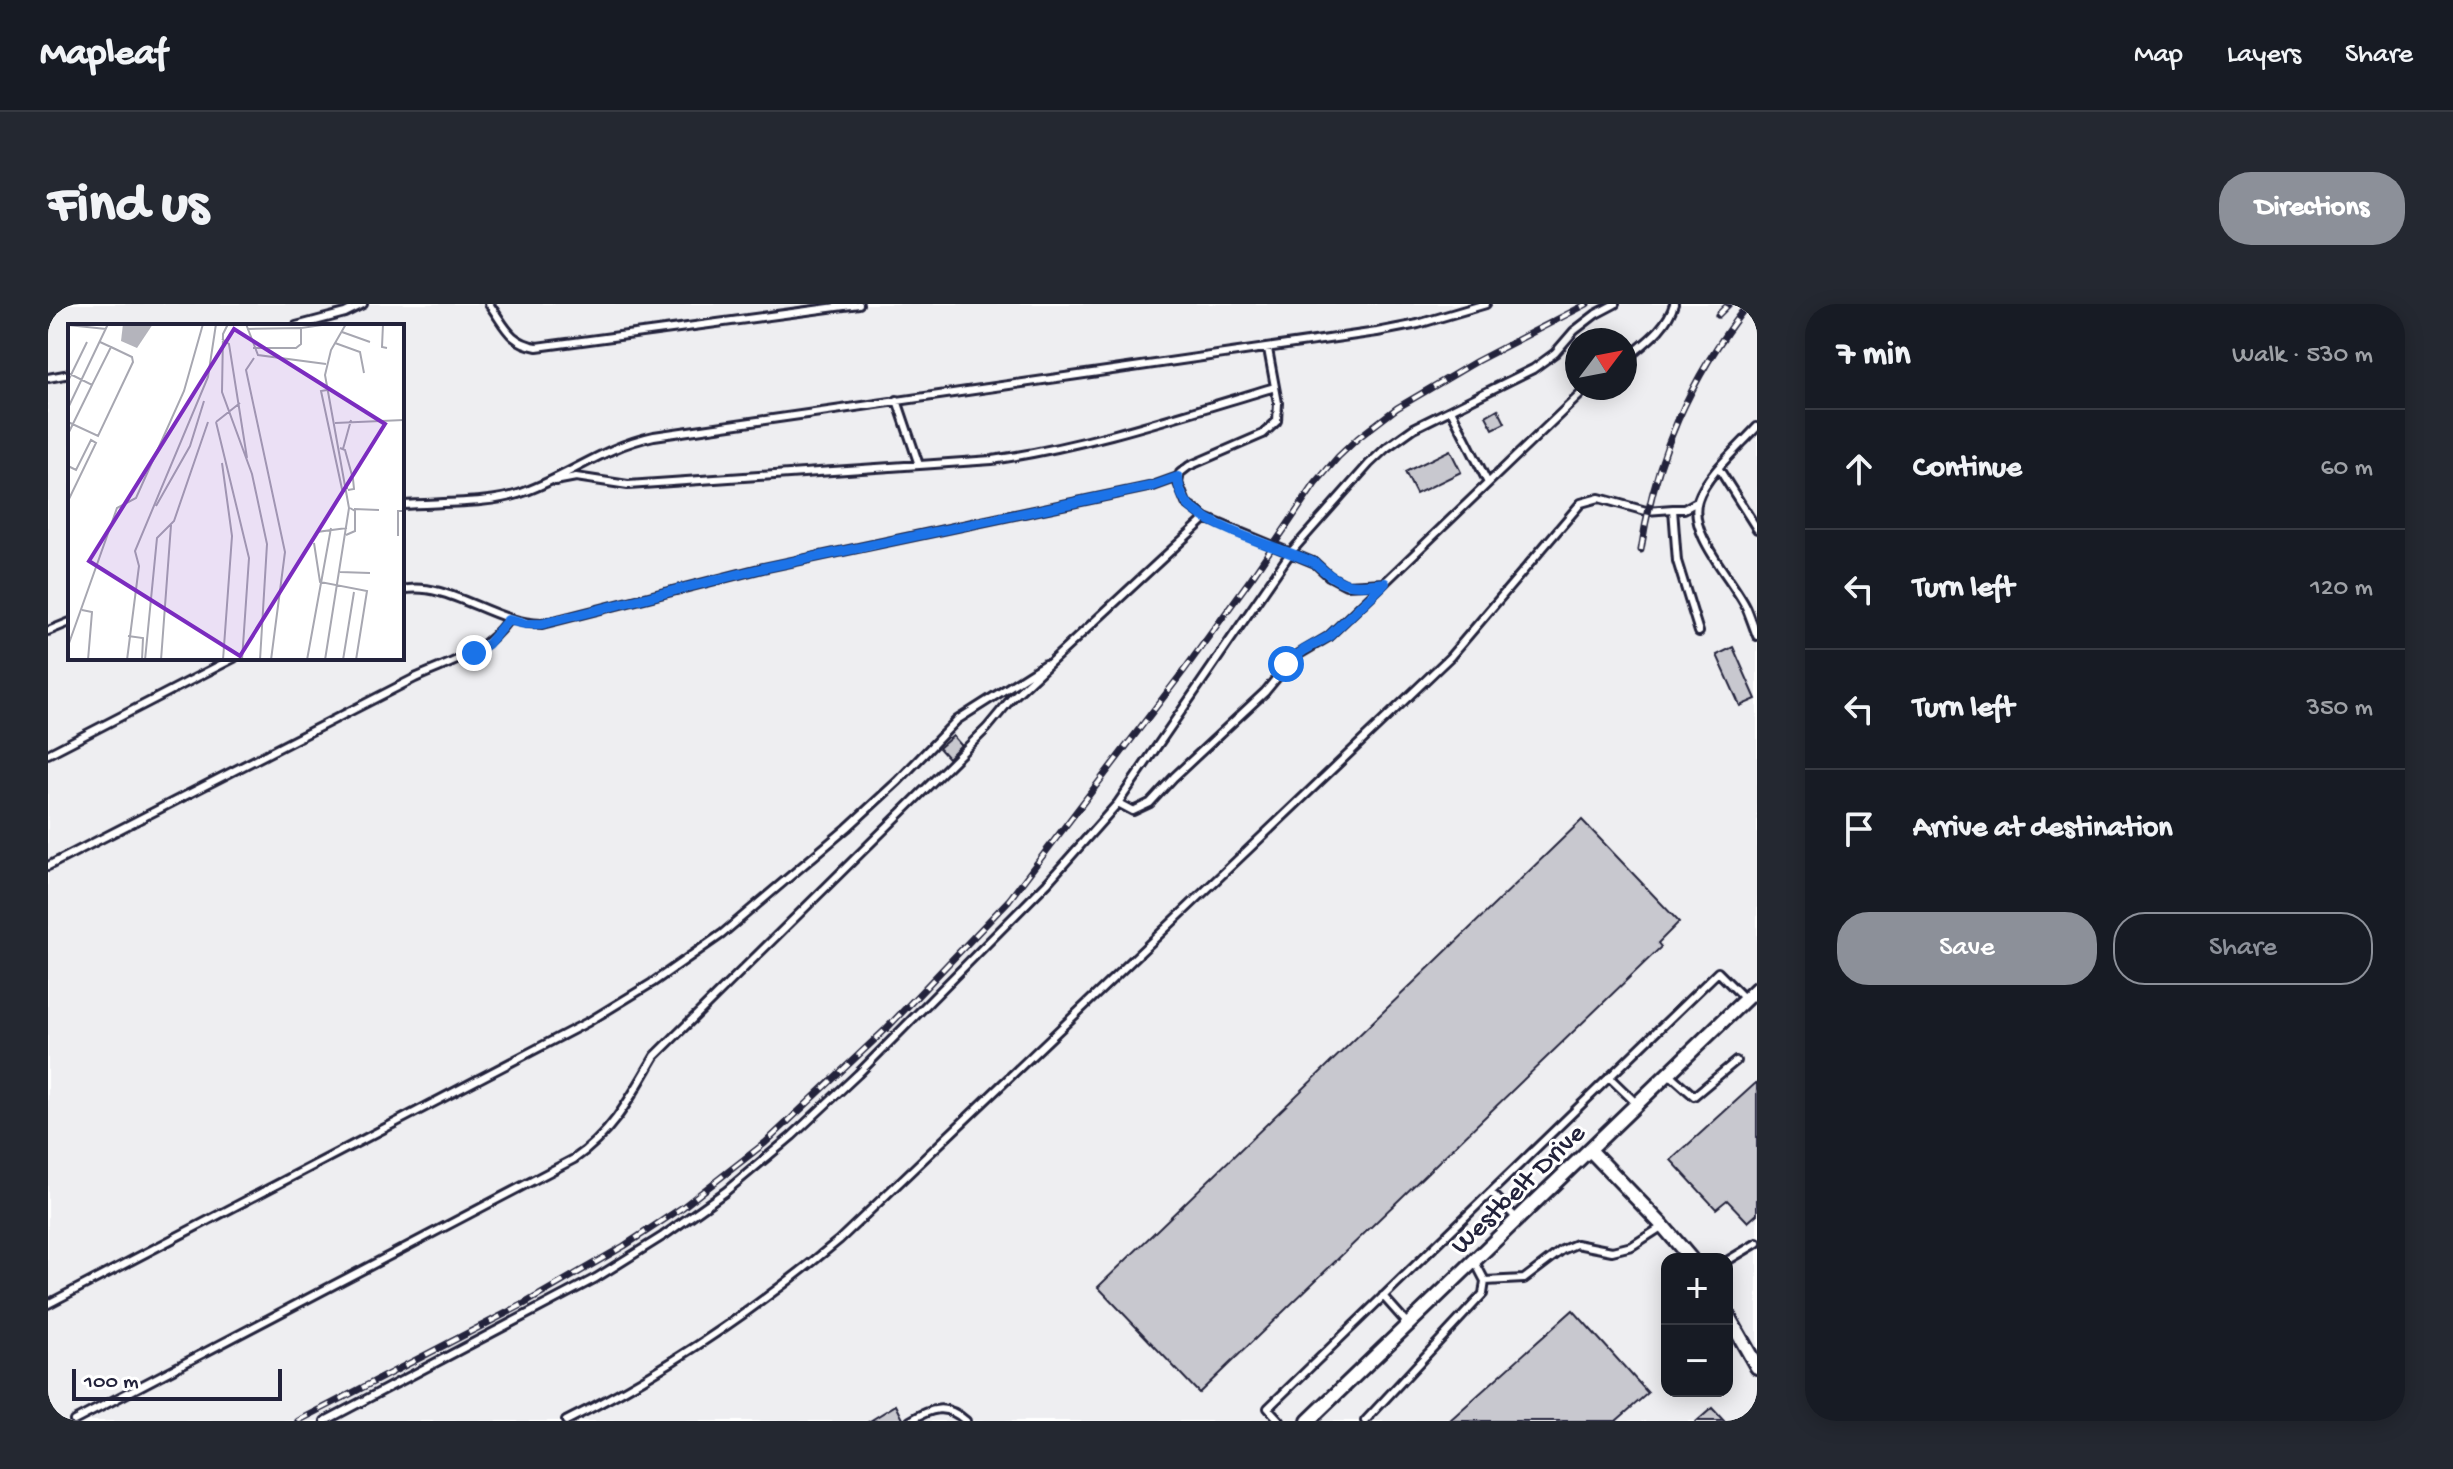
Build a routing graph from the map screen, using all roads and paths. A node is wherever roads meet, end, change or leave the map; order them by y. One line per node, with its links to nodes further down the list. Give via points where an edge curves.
1 (363, 304): 7 (lane)
2 (489, 304): 3 (lane, via 513,338 537,347)
3 (859, 304)
4 (1486, 304): 8 (lane, via 1418,324)
5 (1615, 304): 15 (lane, via 1574,331 1533,369)
6 (1674, 304): 9 (lane, via 1661,329)
7 (304, 324)
8 (1268, 349): 12 (lane); 13 (lane)
9 (1637, 350)
10 (68, 374): 11 (lane)
11 (48, 378)
12 (1275, 387): 17 (lane, via 1048,452); 19 (lane, via 1279,413 1272,428 1189,466)
13 (897, 400): 17 (lane); 20 (lane, via 627,442)
14 (1574, 400): 21 (lane)
15 (1451, 410): 21 (lane); 27 (lane, via 1386,448)
16 (1757, 427): 18 (lane)
17 (919, 465): 20 (lane, via 628,485 576,477)
18 (1719, 469): 22 (lane); 26 (lane)
19 (1178, 477): 25 (lane, via 1186,503); 30 (lane, via 763,568 542,624)
20 (548, 483): 23 (lane, via 492,499)
21 (1488, 483): 28 (lane)
22 (1697, 502): 24 (lane); 34 (lane, via 1702,536)
23 (404, 505)
24 (1673, 509): 33 (lane, via 1677,561); 62 (lane, via 1646,511 1599,498 1581,503 1450,657 839,1240 690,1352)
25 (1206, 518): 27 (lane); 35 (lane)
26 (1757, 529)
27 (1291, 552): 28 (lane, via 1346,585); 38 (lane)
28 (1385, 583): 38 (lane, via 1328,637 1294,657 1145,808 1133,811)
29 (404, 590): 30 (lane, via 427,588)
30 (508, 620): 39 (lane, via 474,653 415,678)
31 (68, 623): 32 (lane)
32 (48, 631)
33 (1699, 632)
34 (1757, 636)
35 (1056, 658): 56 (lane, via 957,720 898,781 782,884 652,983 588,1022); 60 (lane, via 655,1056 617,1120 593,1147)
36 (230, 660): 37 (lane)
37 (48, 754)
38 (1118, 803): 61 (lane, via 1047,883 858,1074 725,1192 596,1278)
39 (48, 866)
40 (1757, 988): 41 (street, Westbelt Drive)
41 (1745, 999): 43 (street, Westbelt Drive); 44 (lane, via 1718,972)
42 (1736, 1061): 43 (lane, via 1694,1096)
43 (1668, 1073): 45 (street, Westbelt Drive)
44 (1609, 1077): 45 (lane); 47 (lane)
45 (1637, 1104): 46 (street, Westbelt Drive)
46 (1590, 1150): 48 (street, Westbelt Drive); 49 (street)
47 (1491, 1192): 48 (lane); 55 (lane)
48 (1518, 1220): 53 (street, Westbelt Drive)
49 (1663, 1226): 51 (street); 54 (lane, via 1632,1246 1612,1251 1576,1244 1524,1279)
50 (1757, 1243): 52 (lane)
51 (1686, 1253)
52 (1733, 1257)
53 (1475, 1261): 54 (lane); 57 (street, Westbelt Drive)
54 (1485, 1281): 67 (lane, via 1483,1294)
55 (1383, 1296): 57 (lane); 65 (lane, via 1268,1408)
56 (48, 1304)
57 (1409, 1325): 66 (street, Westbelt Drive)
58 (1733, 1325): 59 (street)
59 (1757, 1367)
60 (74, 1421)
61 (325, 1421)
62 (566, 1421)
63 (910, 1421): 64 (lane, via 943,1407)
64 (966, 1421)
65 (1280, 1421)
66 (1308, 1421)
67 (1365, 1421)

